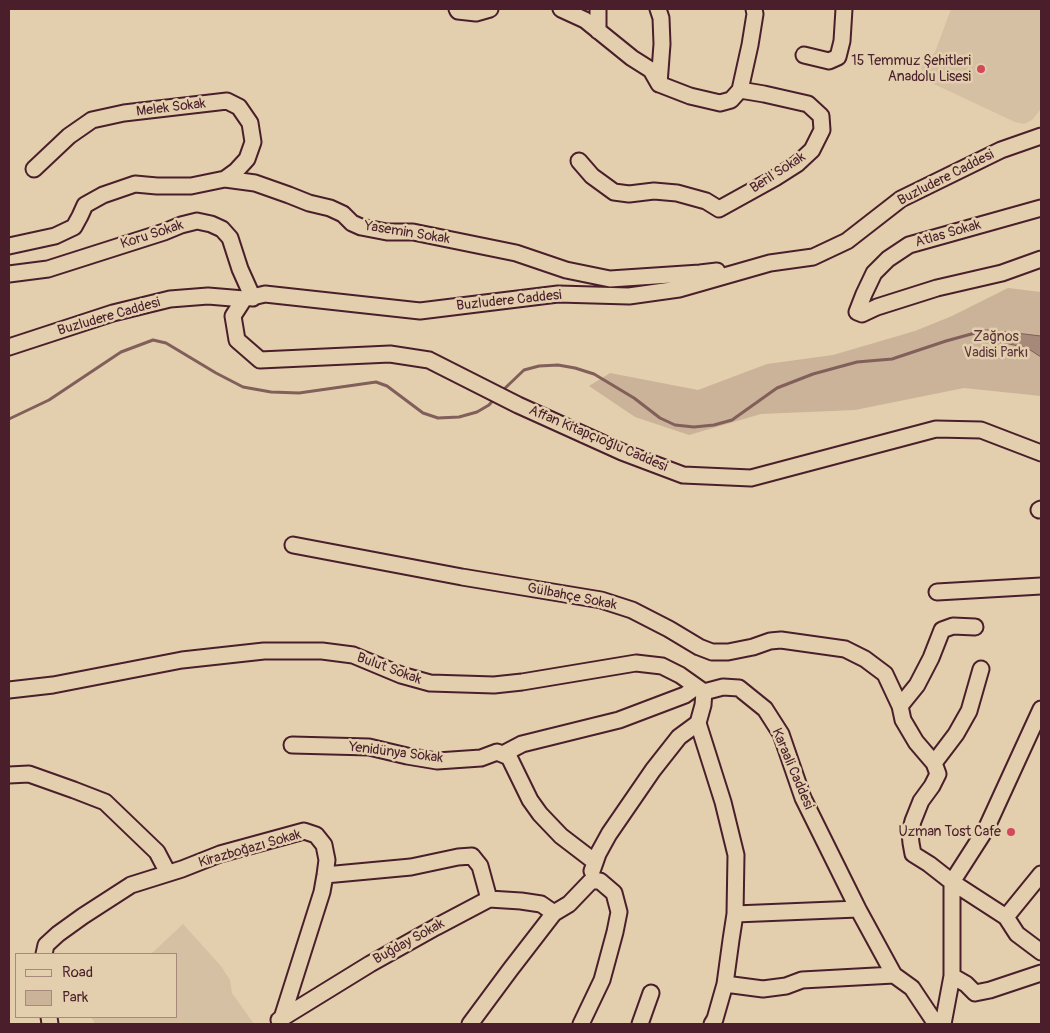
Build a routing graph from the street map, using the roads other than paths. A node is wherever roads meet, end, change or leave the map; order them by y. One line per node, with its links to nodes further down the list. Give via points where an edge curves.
1 (456, 9): 2 (street, via 476,13)
2 (490, 9)
3 (561, 9): 8 (street, via 586,20)
4 (598, 9): 8 (street)
5 (658, 9): 10 (street, via 662,44)
6 (754, 9): 11 (street)
7 (844, 9): 9 (street, via 838,57 829,61)
8 (598, 31): 10 (street, via 651,70)
9 (804, 55)
10 (659, 84): 11 (street, via 720,103 732,100)
11 (740, 90): 13 (street, Beril Sokak, via 808,104 821,116 822,130 812,150 797,164 719,209 706,201 677,193 614,192 592,176)
12 (1041, 136): 19 (street, Buzludere Caddesi, via 1001,150 901,199 847,241 813,257 770,263)
13 (580, 161)
14 (34, 170): 15 (street, Melek Sokak, via 68,136 92,120 227,101 239,108 250,123 253,142 247,159)
15 (225, 179): 17 (street, Yasemin Sokak, via 191,186 135,184 103,194 85,205 74,227 55,236); 19 (street, Yasemin Sokak, via 255,183 330,208 361,227 413,232 516,253 566,270 610,279 726,270)
16 (1041, 208): 18 (street, Atlas Sokak, via 909,245 874,273 857,312 862,314 937,288 1002,273)
17 (9, 246)
18 (1041, 259)
19 (740, 272): 21 (street, Buzludere Caddesi, via 679,289 629,296 558,294 420,311 265,294)
20 (9, 274): 21 (street, Koru Sokak, via 48,269 197,221 222,229 230,238)
21 (248, 298): 22 (street, Buzludere Caddesi, via 208,296 170,299 113,313); 23 (street, Affan Kitapçıoğlu Caddesi, via 233,316 237,340 260,360 390,354 429,360 518,405 622,452 683,475 750,478 936,429 981,430)
22 (9, 347)
23 (1041, 453)
24 (293, 545): 31 (street, Gülbahçe Sokak, via 601,600 632,610 712,652 728,652 781,640 845,649 885,674)
25 (1041, 586): 26 (street)
26 (937, 592)
27 (975, 627): 31 (street, via 953,626 942,630 917,685)
28 (981, 669): 36 (street, via 969,711)
29 (9, 690): 30 (street, Bulut Sokak, via 53,685 182,660 264,650 353,655 430,683 494,685 636,663 662,666)
30 (700, 690): 33 (street, via 703,706); 35 (street, Karaali Caddesi, via 620,720 522,744); 45 (street, Karaali Caddesi, via 739,688 765,709 781,734 803,798)
31 (900, 706): 36 (street, Gülbahçe Sokak, via 903,720 916,742)
32 (1041, 709): 43 (street, via 986,829)
33 (698, 723): 38 (street, via 679,737 653,770 609,834); 47 (street, via 736,855)
34 (292, 745): 35 (street, Yenidünya Sokak, via 369,747 437,761 481,758 497,752)
35 (503, 754): 38 (street, via 510,757 540,814 561,836)
36 (934, 763): 43 (street, via 938,774 921,801 913,821 910,843 914,854)
37 (9, 775): 39 (street, via 29,774 105,802 156,852)
38 (595, 862): 42 (street)
39 (168, 873): 41 (street, Kirazboğazı Sokak, via 220,854 304,831 316,835 324,845); 50 (street, Kirazboğazı Sokak, via 131,885 83,916 46,945)
40 (1041, 874): 48 (street)
41 (325, 875): 44 (street, via 411,867 472,856 480,866); 56 (street, Kirazboğazı Sokak)
42 (591, 881): 46 (street, via 569,904); 58 (street, via 600,881 614,893 618,912 602,980)
43 (952, 882): 48 (street); 53 (street)
44 (490, 899): 46 (street, via 541,904); 56 (street, Buğday Sokak, via 420,936)
45 (858, 909): 47 (street); 52 (street, Karaali Caddesi)
46 (554, 913): 57 (street)
47 (735, 914): 54 (street)
48 (1006, 917): 49 (street, via 1017,934)
49 (1041, 952)
50 (44, 953)
51 (1041, 973): 53 (street, via 975,993)
52 (894, 975): 54 (street, via 802,980 786,986 763,988); 61 (street, Karaali Caddesi, via 912,988)
53 (952, 976): 62 (street)
54 (725, 984): 60 (street)
55 (651, 993): 59 (street)
56 (279, 1022)
57 (470, 1024)
58 (581, 1024)
59 (640, 1024)
60 (712, 1024)
61 (936, 1024)
62 (943, 1024)

